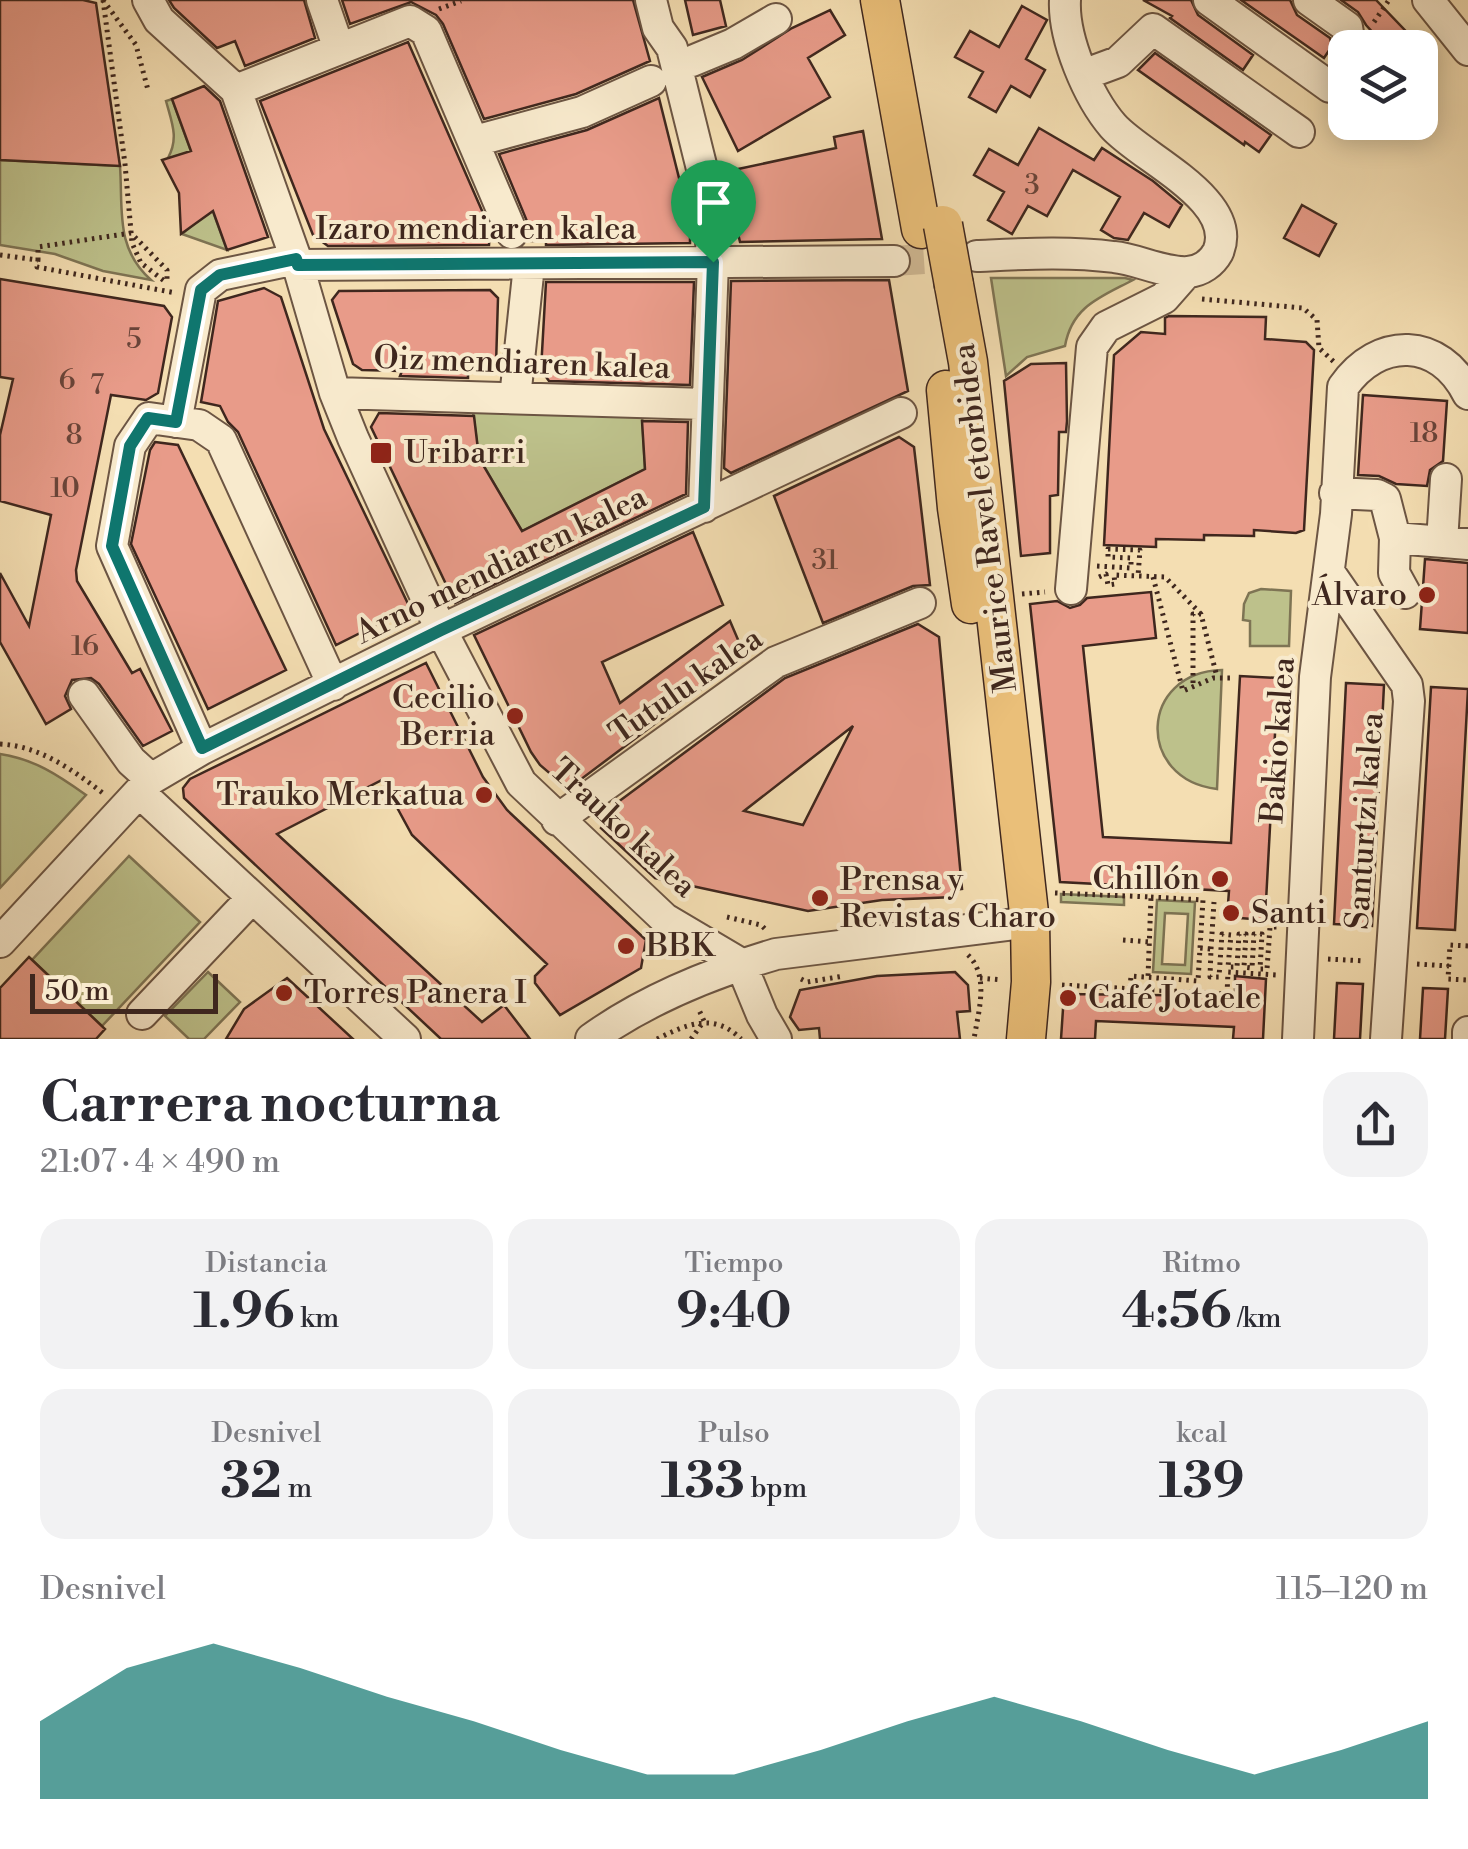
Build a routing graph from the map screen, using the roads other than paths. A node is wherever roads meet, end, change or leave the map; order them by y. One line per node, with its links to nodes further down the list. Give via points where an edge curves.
1 (148, 0): 18 (street, Trauko kalea, via 159,20)
2 (322, 0): 12 (street)
3 (651, 0): 25 (street, via 672,48 705,182)
4 (880, 0): 21 (main road, Maurice Ravel etorbidea)
5 (902, 0): 21 (main road, Maurice Ravel etorbidea)
6 (1065, 0): 15 (street)
7 (1209, 0): 17 (street)
8 (1309, 0): 11 (street)
9 (1428, 0): 13 (street)
10 (776, 18): 14 (street)
11 (1347, 30)
12 (339, 48): 18 (street); 20 (street, via 421,16)
13 (1468, 50)
14 (692, 61)
15 (1083, 75): 19 (street, via 1118,62 1153,28); 27 (street, via 1114,127 1219,219 1222,240 1215,258)
16 (650, 80): 20 (street, via 582,112)
17 (1328, 85)
18 (236, 90): 24 (street, Trauko kalea)
19 (1299, 132)
20 (475, 141): 22 (street)
21 (932, 227): 28 (main road, Maurice Ravel etorbidea)
22 (512, 233)
23 (894, 261): 25 (street, Izaro mendiaren kalea)
24 (297, 262): 26 (street, Izaro mendiaren kalea); 29 (street, Trauko kalea); 34 (street, Izaro mendiaren kalea, via 220,275 201,290)
25 (713, 262): 26 (street, Izaro mendiaren kalea); 32 (street)
26 (529, 265): 31 (street)
27 (1186, 273): 28 (street, via 1102,256); 41 (street, via 1164,298 1106,327 1092,347)
28 (954, 277): 51 (main road, Maurice Ravel etorbidea, via 997,613); 51 (main road, Maurice Ravel etorbidea, via 944,367 957,508)
29 (335, 392): 31 (street, Oiz mendiaren kalea); 44 (street, Trauko kalea)
30 (1468, 394): 36 (street, Bakio kalea, via 1442,360 1407,350 1375,356 1343,387)
31 (514, 398): 32 (street, Oiz mendiaren kalea)
32 (706, 404): 37 (street)
33 (901, 413): 37 (street, Arno mendiaren kalea)
34 (187, 423): 45 (street); 47 (street, via 148,418 130,446 112,546)
35 (1446, 479): 39 (street)
36 (1335, 493): 38 (street, via 1384,499); 40 (street, Bakio kalea)
37 (704, 507): 44 (street, Arno mendiaren kalea)
38 (1395, 538): 39 (street); 42 (street, via 1394,573)
39 (1455, 543)
40 (1329, 572): 60 (street, Bakio kalea, via 1315,678); 61 (street, Santurtzi kalea, via 1407,685)
41 (1071, 589)
42 (1404, 593)
43 (920, 603): 49 (street, Tutulu kalea, via 776,662)
44 (441, 630): 45 (street, Arno mendiaren kalea); 49 (street, Trauko kalea, via 521,783)
45 (325, 688): 47 (street, Arno mendiaren kalea)
46 (84, 694): 48 (street)
47 (202, 748): 48 (street, Arno mendiaren kalea)
48 (145, 786): 50 (street); 52 (street, Arno mendiaren kalea)
49 (557, 820): 53 (street, Trauko kalea, via 665,918)
50 (252, 898): 54 (street); 55 (street)
51 (1018, 923): 53 (street); 58 (main road, Maurice Ravel etorbidea); 59 (main road, Maurice Ravel etorbidea, via 1032,982)
52 (0, 942)
53 (741, 964): 56 (street, via 624,1015); 57 (street)
54 (142, 1014)
55 (405, 1039)
56 (591, 1039)
57 (776, 1039)
58 (999, 1039)
59 (1026, 1039)
60 (1298, 1039)
61 (1386, 1039)

